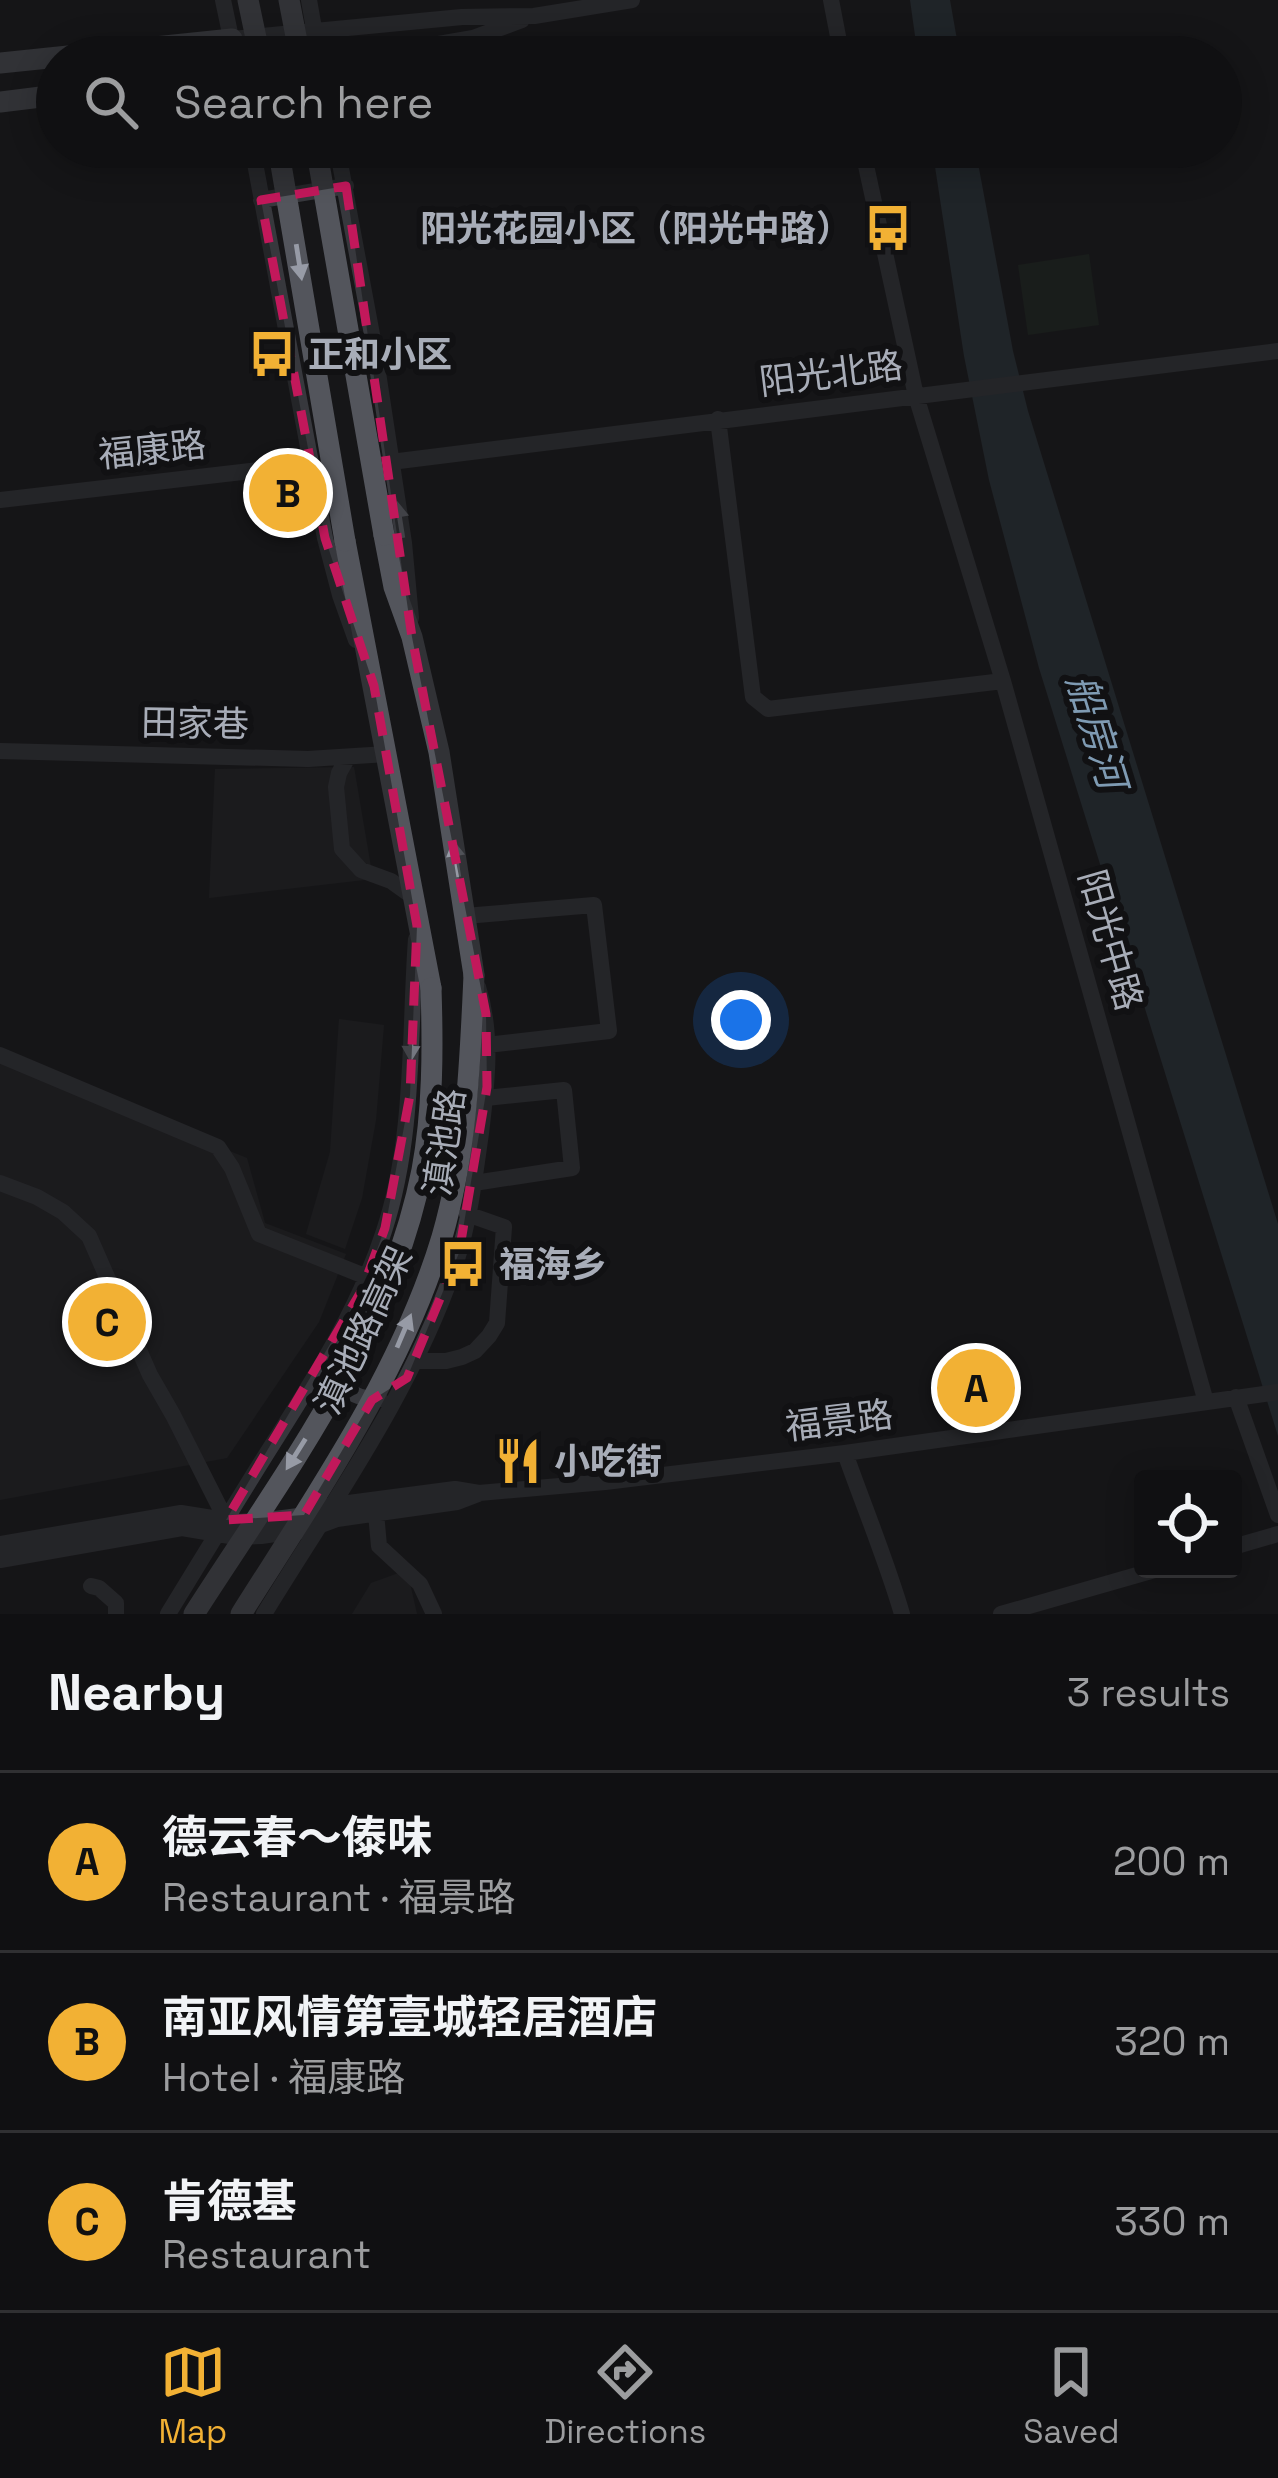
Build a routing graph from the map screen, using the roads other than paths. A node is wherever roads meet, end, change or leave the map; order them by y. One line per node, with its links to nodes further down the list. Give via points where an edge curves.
1 (223, 0): 9 (street)
2 (248, 0): 10 (main road, bridge)
3 (289, 0): 12 (main road, bridge)
4 (309, 0): 8 (street)
5 (632, 0): 7 (street)
6 (831, 0): 15 (street)
7 (534, 16): 8 (street); 14 (street)
8 (314, 29): 11 (street); 13 (street)
9 (231, 36)
10 (256, 36)
11 (285, 36)
12 (296, 36)
13 (315, 36)
14 (479, 36)
15 (838, 36)
16 (36, 60): 17 (main road)
17 (0, 62)
18 (36, 98): 19 (main road)
19 (0, 102)
20 (256, 168): 26 (street, 滇池路)
21 (282, 168): 35 (main road, 滇池路, one-way to 35, bridge)
22 (320, 168): 33 (main road, 滇池路, bridge, via 394,586)
23 (342, 168): 25 (street, 滇池路)
24 (867, 168): 28 (street, 阳光中路)
25 (346, 186): 26 (street); 30 (street, 滇池路)
26 (261, 200): 31 (street, 滇池路)
27 (1278, 351): 28 (street, 阳光北路)
28 (916, 396): 29 (street, 阳光北路); 34 (street, 阳光中路)
29 (718, 419): 30 (street, 阳光北路); 34 (street, via 753,698 768,710)
30 (391, 462): 33 (street, 滇池路, one-way to 30)
31 (311, 464): 32 (street, 福康路); 35 (street, 滇池路, via 340,595)
32 (0, 500)
33 (412, 637): 40 (main road, 滇池路, one-way to 33)
34 (1004, 681): 56 (street, 阳光中路)
35 (374, 686): 37 (main road, 滇池路)
36 (0, 751): 38 (street, 田家巷)
37 (387, 754): 38 (street, 田家巷); 39 (main road, 滇池路)
38 (349, 757): 39 (street, via 336,788 342,848 361,870)
39 (412, 896): 41 (main road, 滇池路)
40 (465, 916): 42 (main road, 滇池路); 44 (street, via 594,905 609,1031)
41 (417, 926): 43 (main road, 滇池路); 50 (street, 滇池路, one-way to 50, via 410,1096 385,1228)
42 (475, 975): 44 (street, 滇池路); 73 (main road, 滇池路高架, one-way to 42, bridge, via 376,1393 442,1237 462,1152)
43 (431, 988): 72 (main road, 滇池路高架, one-way to 72, bridge, via 422,1170 390,1277 336,1388)
44 (487, 1045): 46 (street, 滇池路)
45 (0, 1055): 50 (street, via 218,1148 260,1234)
46 (485, 1098): 48 (street, 滇池路); 48 (street, via 564,1090 572,1168)
47 (0, 1183): 63 (street, via 63,1212 89,1236)
48 (474, 1183): 49 (street, 滇池路)
49 (467, 1214): 52 (street, 滇池路); 52 (street, via 504,1227 497,1323 476,1351)
50 (367, 1276): 51 (street, 滇池路)
51 (329, 1354): 53 (street, via 349,1393 374,1400); 63 (street, 滇池路)
52 (415, 1360): 53 (street, 滇池路)
53 (398, 1392): 59 (street, 滇池路)
54 (1269, 1393): 55 (street, 福景路)
55 (1236, 1397): 56 (street, 福景路); 61 (street)
56 (1206, 1402): 57 (street, 福景路)
57 (845, 1453): 58 (street, 福景路); 76 (street)
58 (479, 1493): 59 (street, 福景路); 60 (street, 福景路)
59 (332, 1505): 62 (street, 滇池路); 63 (street, 福景路)
60 (376, 1513): 62 (street, 福景路); 75 (street, via 379,1546 420,1584)
61 (1278, 1515)
62 (319, 1526): 63 (street, 福景路, via 261,1536); 74 (street, 滇池路)
63 (221, 1527): 65 (street, 福景路, via 181,1513); 67 (street, 福景路); 71 (street, 滇池路)
64 (1278, 1534): 66 (street)
65 (0, 1544)
66 (1242, 1544)
67 (0, 1559)
68 (1134, 1576): 77 (street)
69 (92, 1586): 70 (street, via 112,1597)
70 (116, 1614)
71 (168, 1614)
72 (194, 1614)
73 (241, 1614)
74 (264, 1614)
75 (434, 1614)
76 (902, 1614)
77 (1001, 1614)

